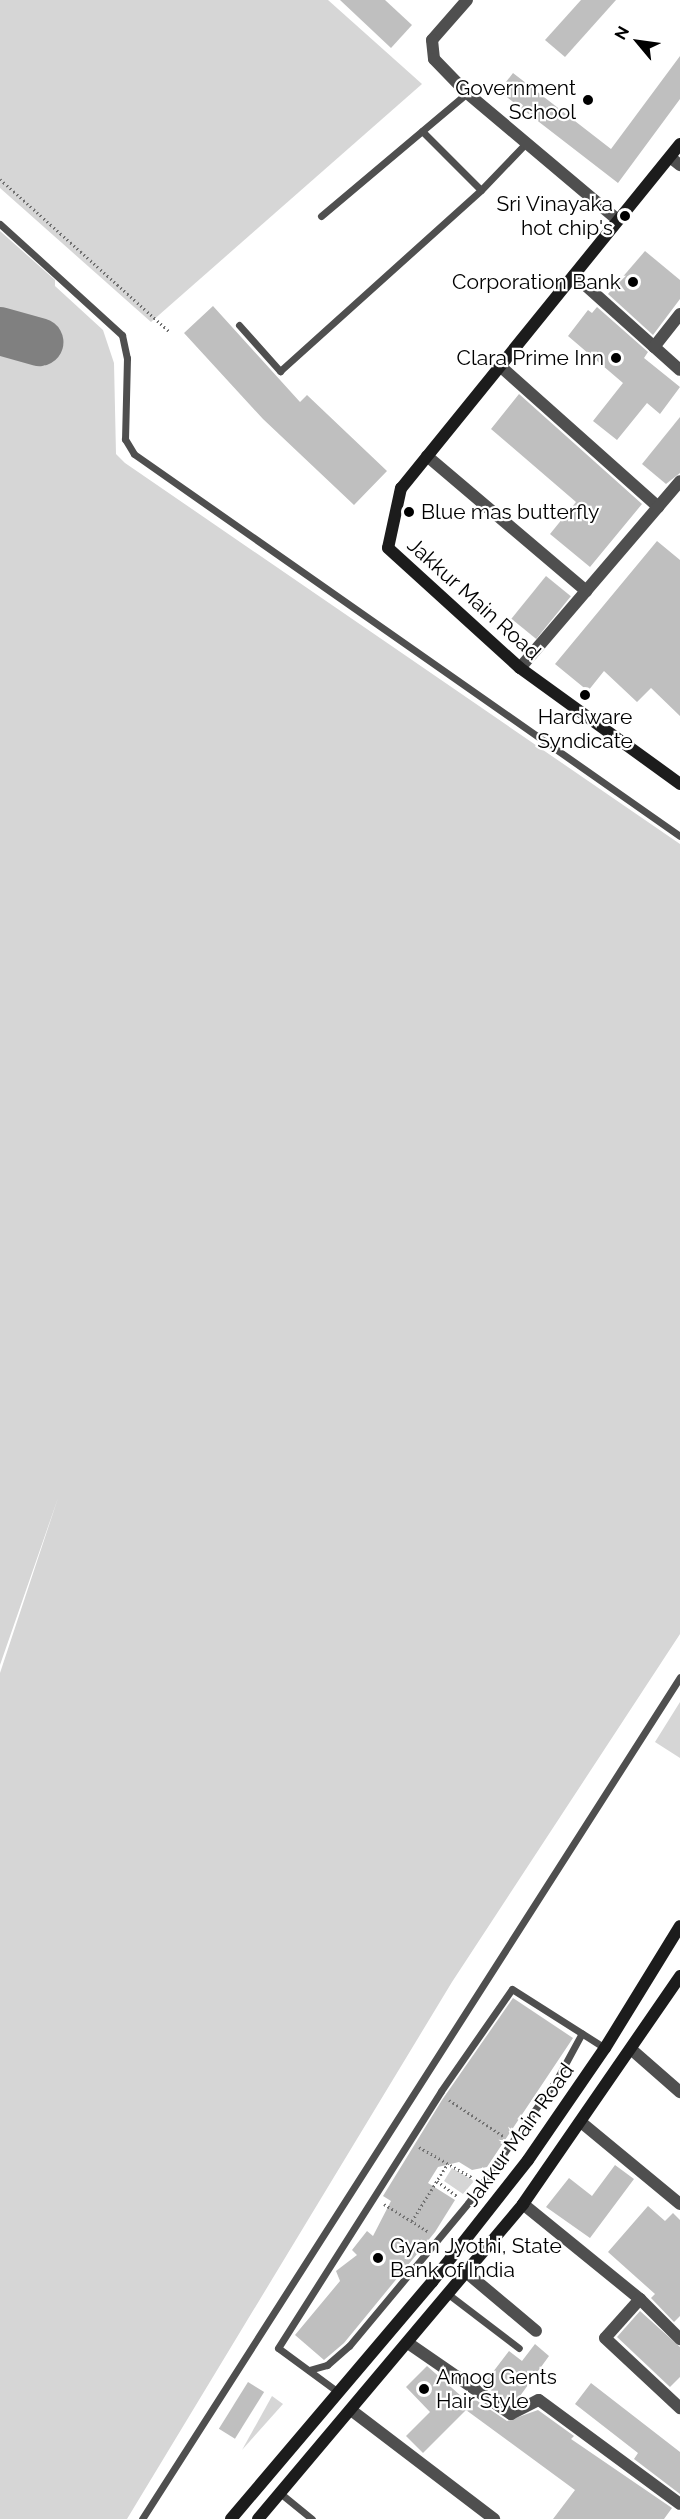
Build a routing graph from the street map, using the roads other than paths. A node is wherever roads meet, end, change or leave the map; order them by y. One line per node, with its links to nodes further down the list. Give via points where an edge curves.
1 (467, 0): 2 (street, via 432,40 434,59)
2 (467, 93): 3 (lane); 4 (street)
3 (422, 131): 8 (lane); 9 (lane)
4 (526, 144): 8 (lane); 10 (street)
5 (680, 144): 6 (main road, Jakkur Main Road)
6 (670, 157): 7 (street); 10 (main road, Jakkur Main Road)
7 (680, 165)
8 (481, 190): 14 (lane, via 280,371)
9 (321, 216)
10 (618, 220): 12 (main road, Jakkur Main Road)
11 (0, 224): 24 (lane, via 122,334 127,358 125,439 134,454)
12 (574, 275): 15 (street); 16 (main road, Jakkur Main Road)
13 (680, 314): 15 (street)
14 (239, 325)
15 (654, 347): 17 (street)
16 (500, 366): 18 (main road, Jakkur Main Road); 20 (street)
17 (680, 370)
18 (427, 456): 21 (street); 22 (main road, Jakkur Main Road, via 401,488 388,548)
19 (680, 481): 20 (street)
20 (658, 507): 21 (street)
21 (586, 591): 22 (street)
22 (520, 668): 23 (main road, Jakkur Main Road)
23 (680, 784)
24 (680, 836)
25 (680, 1677): 49 (lane)
26 (680, 1926): 29 (main road, Jakkur Main Road)
27 (680, 1976): 30 (main road, Jakkur Main Road)
28 (582, 2033): 29 (lane); 43 (lane, via 513,2143 468,2203 349,2346 327,2365); 43 (lane, via 512,1989 278,2348)
29 (605, 2048): 36 (main road, Jakkur Main Road, via 528,2160)
30 (632, 2050): 31 (street); 32 (main road, Jakkur Main Road)
31 (680, 2092)
32 (582, 2123): 33 (main road, Jakkur Main Road); 34 (street)
33 (523, 2204): 35 (main road, Jakkur Main Road); 38 (street)
34 (680, 2204)
35 (467, 2273): 37 (main road, Jakkur Main Road); 39 (street)
36 (432, 2282): 37 (main road); 44 (main road, Jakkur Main Road)
37 (448, 2294): 41 (main road, Jakkur Main Road); 42 (lane)
38 (640, 2298): 40 (street); 45 (street, via 605,2338)
39 (536, 2331)
40 (680, 2339)
41 (408, 2343): 46 (main road, Jakkur Main Road); 48 (street, via 511,2414 539,2400)
42 (519, 2348)
43 (309, 2370): 44 (lane)
44 (338, 2392): 50 (main road, Jakkur Main Road)
45 (680, 2408)
46 (351, 2410): 47 (main road, Jakkur Main Road); 53 (street)
47 (280, 2493): 51 (main road, Jakkur Main Road); 52 (lane)
48 (680, 2504)
49 (142, 2519)
50 (231, 2519)
51 (258, 2519)
52 (312, 2519)
53 (494, 2519)

